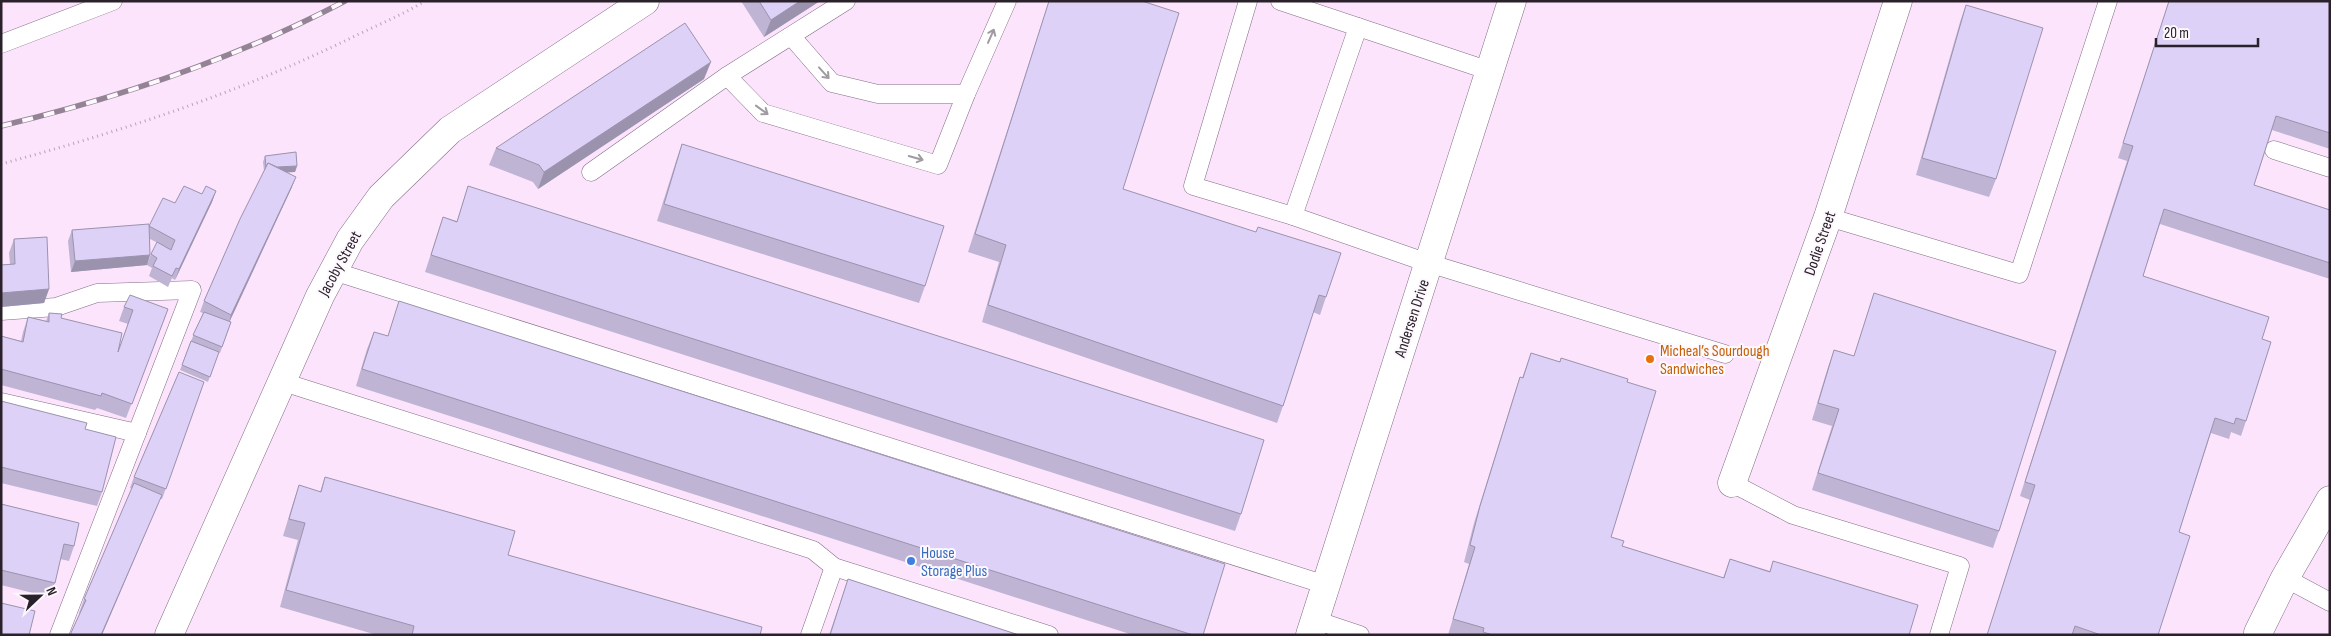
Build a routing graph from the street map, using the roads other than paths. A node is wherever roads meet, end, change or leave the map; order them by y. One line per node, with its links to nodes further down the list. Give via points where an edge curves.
1 (112, 1): 12 (lane)
2 (645, 1): 22 (street, Jacoby Street, via 450,130 381,197 350,240)
3 (846, 1): 11 (lane)
4 (1007, 1): 15 (lane, one-way to 4)
5 (1248, 1): 19 (lane, via 1193,186)
6 (1280, 1): 10 (lane)
7 (1512, 1): 13 (street, Andersen Drive)
8 (1898, 1): 20 (street, Dodie Street)
9 (2108, 1): 20 (lane, via 2019,274)
10 (1358, 28): 13 (lane); 19 (lane)
11 (792, 37): 14 (lane); 15 (lane, one-way to 15, via 832,83 878,94)
12 (1, 44)
13 (1490, 71): 21 (street, Andersen Drive)
14 (727, 76): 15 (lane, one-way to 15, via 763,113 938,165); 18 (lane)
15 (966, 94)
16 (2274, 150): 17 (lane)
17 (2330, 168)
18 (591, 172)
19 (1293, 216): 21 (lane)
20 (1828, 217): 28 (street, Dodie Street)
21 (1428, 263): 24 (lane); 32 (street, Andersen Drive)
22 (333, 271): 25 (street, Jacoby Street); 32 (lane)
23 (1, 311): 27 (lane, via 56,307 97,293 192,290)
24 (1726, 354)
25 (283, 382): 30 (lane, via 813,550); 37 (street, Jacoby Street)
26 (1, 402): 27 (lane)
27 (137, 433): 36 (lane)
28 (1732, 483): 41 (lane, via 1793,515 1960,566)
29 (2330, 500): 31 (street)
30 (834, 567): 38 (lane); 39 (lane)
31 (2285, 578): 33 (lane); 35 (street)
32 (1326, 585): 34 (street, Andersen Drive)
33 (2330, 602)
34 (1313, 628): 40 (lane)
35 (2257, 634)
36 (59, 635)
37 (169, 635)
38 (810, 635)
39 (1049, 635)
40 (1360, 635)
41 (1939, 635)

